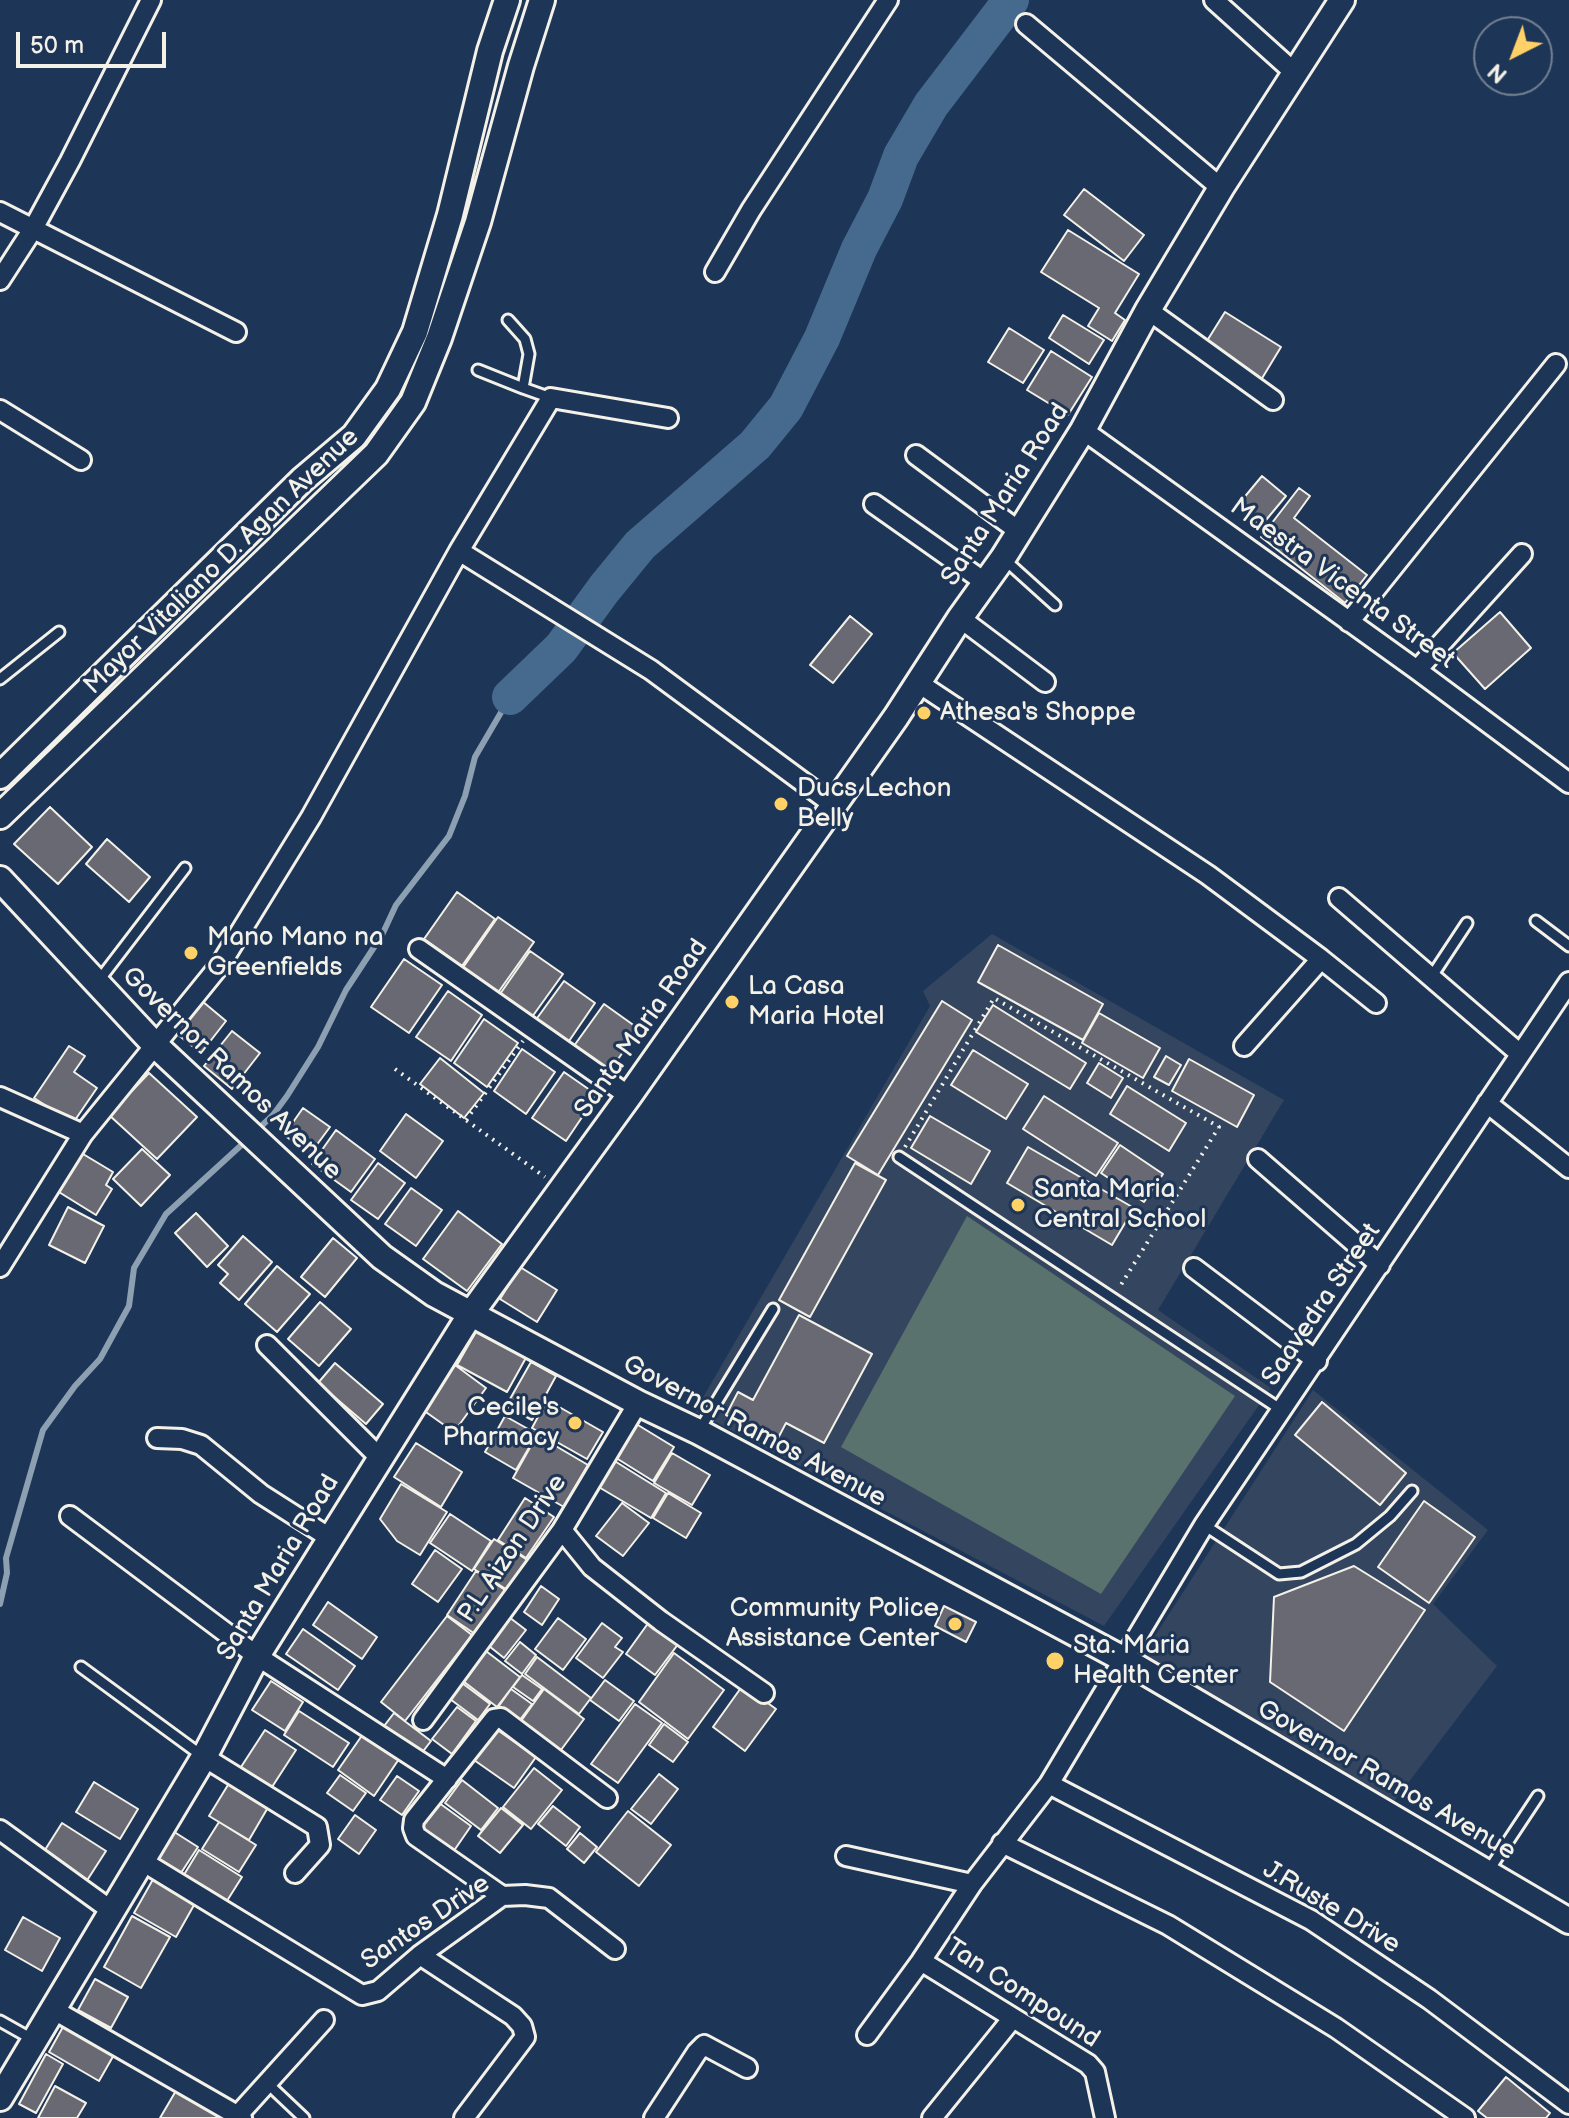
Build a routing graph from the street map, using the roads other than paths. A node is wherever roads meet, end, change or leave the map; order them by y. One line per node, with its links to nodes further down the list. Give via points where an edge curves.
1 (151, 0): 13 (street)
2 (507, 0): 9 (main road, Mayor Vitaliano D. Agan Avenue)
3 (542, 0): 10 (main road, Mayor Vitaliano D. Agan Avenue)
4 (888, 0): 14 (street)
5 (1214, 0): 8 (street)
6 (1342, 0): 8 (main road, Santa Maria Road)
7 (1026, 24): 11 (street)
8 (1295, 73): 11 (main road, Santa Maria Road)
9 (471, 129): 10 (main road); 27 (main road, Mayor Vitaliano D. Agan Avenue, via 415,332 388,389)
10 (502, 135): 28 (main road, Mayor Vitaliano D. Agan Avenue, via 439,338 413,402)
11 (1221, 188): 16 (main road, Santa Maria Road)
12 (0, 212): 13 (street)
13 (33, 229): 15 (street); 18 (street)
14 (715, 272)
15 (0, 280)
16 (1148, 310): 23 (street); 26 (main road, Santa Maria Road)
17 (508, 320): 21 (lane, via 525,339 529,354)
18 (236, 332)
19 (1556, 364): 39 (street)
20 (478, 370): 21 (lane)
21 (523, 388): 22 (lane)
22 (551, 398): 25 (street); 33 (street)
23 (1273, 400)
24 (0, 410): 30 (street)
25 (668, 418)
26 (1083, 430): 32 (main road, Santa Maria Road); 39 (street, Maestra Vicenta Street)
27 (354, 436): 28 (main road); 45 (main road, Mayor Vitaliano D. Agan Avenue, via 302,480)
28 (376, 454): 48 (main road, Mayor Vitaliano D. Agan Avenue)
29 (916, 455): 32 (street)
30 (81, 460)
31 (874, 504): 36 (street)
32 (1020, 532): 35 (main road, Santa Maria Road)
33 (459, 551): 47 (street, via 651,670); 61 (street, via 318,805 220,965)
34 (1522, 554): 41 (street)
35 (1003, 558): 36 (main road, Santa Maria Road); 37 (lane)
36 (986, 583): 38 (main road, Santa Maria Road)
37 (1055, 605)
38 (960, 618): 43 (main road, Santa Maria Road); 44 (street)
39 (1349, 622): 41 (street, Maestra Vicenta Street)
40 (59, 632): 42 (lane)
41 (1417, 670): 46 (street, Maestra Vicenta Street)
42 (0, 679)
43 (917, 682): 47 (main road, Santa Maria Road); 56 (street, via 1208,875)
44 (1045, 682)
45 (0, 776)
46 (1569, 783)
47 (834, 805): 64 (main road, Santa Maria Road)
48 (0, 816)
49 (185, 868): 59 (lane)
50 (0, 879): 59 (main road, Governor Ramos Avenue)
51 (1339, 898): 57 (street)
52 (1536, 921): 54 (lane)
53 (1467, 923): 57 (lane)
54 (1569, 946)
55 (419, 949): 64 (street)
56 (1321, 959): 60 (street); 62 (street)
57 (1430, 979): 63 (street)
58 (1569, 982): 63 (street, Saavedra Street)
59 (97, 983): 61 (main road, Governor Ramos Avenue)
60 (1376, 1003)
61 (155, 1045): 67 (street); 75 (main road, Governor Ramos Avenue, via 382,1257)
62 (1244, 1046)
63 (1519, 1053): 66 (street, Saavedra Street)
64 (629, 1096): 75 (main road, Santa Maria Road)
65 (0, 1097): 67 (street)
66 (1487, 1103): 70 (street); 71 (street, Saavedra Street)
67 (83, 1134): 72 (street)
68 (899, 1157): 79 (lane)
69 (1258, 1159): 71 (street)
70 (1569, 1168)
71 (1380, 1265): 77 (street, Saavedra Street)
72 (0, 1267)
73 (1194, 1268): 77 (street)
74 (773, 1309): 80 (lane)
75 (470, 1315): 78 (main road, Governor Ramos Avenue); 82 (main road, Santa Maria Road)
76 (267, 1345): 82 (street)
77 (1317, 1361): 79 (street, Saavedra Street)
78 (638, 1403): 80 (main road, Governor Ramos Avenue); 86 (street, P.L Aizon Drive)
79 (1283, 1411): 85 (street, Saavedra Street)
80 (699, 1432): 89 (main road, Governor Ramos Avenue)
81 (157, 1438): 87 (street, via 201,1445 261,1494)
82 (379, 1457): 87 (main road, Santa Maria Road)
83 (1412, 1491): 85 (lane, via 1356,1544 1301,1572 1279,1574)
84 (70, 1516): 88 (street)
85 (1204, 1525): 89 (street, Saavedra Street)
86 (562, 1530): 91 (street, via 592,1567); 92 (street, P.L Aizon Drive)
87 (330, 1538): 88 (main road, Santa Maria Road)
88 (257, 1656): 93 (main road, Santa Maria Road); 94 (street)
89 (1123, 1659): 95 (street, Saavedra Street); 103 (main road, Governor Ramos Avenue)
90 (81, 1667): 93 (lane)
91 (764, 1693)
92 (423, 1720)
93 (204, 1757): 101 (main road, Santa Maria Road); 102 (street, via 317,1827 320,1845)
94 (447, 1779): 97 (street, via 497,1717); 105 (street, via 414,1820 416,1836)
95 (1049, 1784): 99 (street, Saavedra Street); 120 (street, J.Ruste Drive, via 1311,1920 1429,1999)
96 (1538, 1796): 103 (lane)
97 (607, 1798)
98 (0, 1830): 106 (street)
99 (1002, 1843): 104 (street, Saavedra Street); 127 (street, via 1168,1925 1336,2028)
100 (846, 1856): 104 (street)
101 (142, 1861): 106 (main road, Santa Maria Road); 109 (street, Santos Drive, via 362,1995 378,1991)
102 (295, 1873)
103 (1487, 1873): 107 (main road, Governor Ramos Avenue)
104 (972, 1884): 110 (street, Saavedra Street)
105 (502, 1896): 108 (street, Santos Drive, via 549,1898); 109 (street, Santos Drive)
106 (112, 1911): 111 (main road, Santa Maria Road)
107 (1569, 1921)
108 (615, 1949)
109 (420, 1955): 123 (street, via 513,2016 525,2037)
110 (921, 1961): 112 (street, Tan Compound); 115 (street, Saavedra Street)
111 (54, 2010): 116 (main road, Santa Maria Road); 121 (street)
112 (1012, 2019): 125 (street); 126 (street, Tan Compound, via 1088,2064 1095,2072)
113 (324, 2020): 118 (street)
114 (0, 2021): 116 (lane)
115 (867, 2035)
116 (35, 2042): 119 (main road, Santa Maria Road)
117 (747, 2068): 124 (street, via 704,2045)
118 (267, 2083): 121 (street); 122 (lane)
119 (0, 2098)
120 (1569, 2104)
121 (240, 2117)
122 (304, 2118)
123 (464, 2118)
124 (654, 2118)
125 (932, 2118)
126 (1105, 2118)
127 (1465, 2118)

